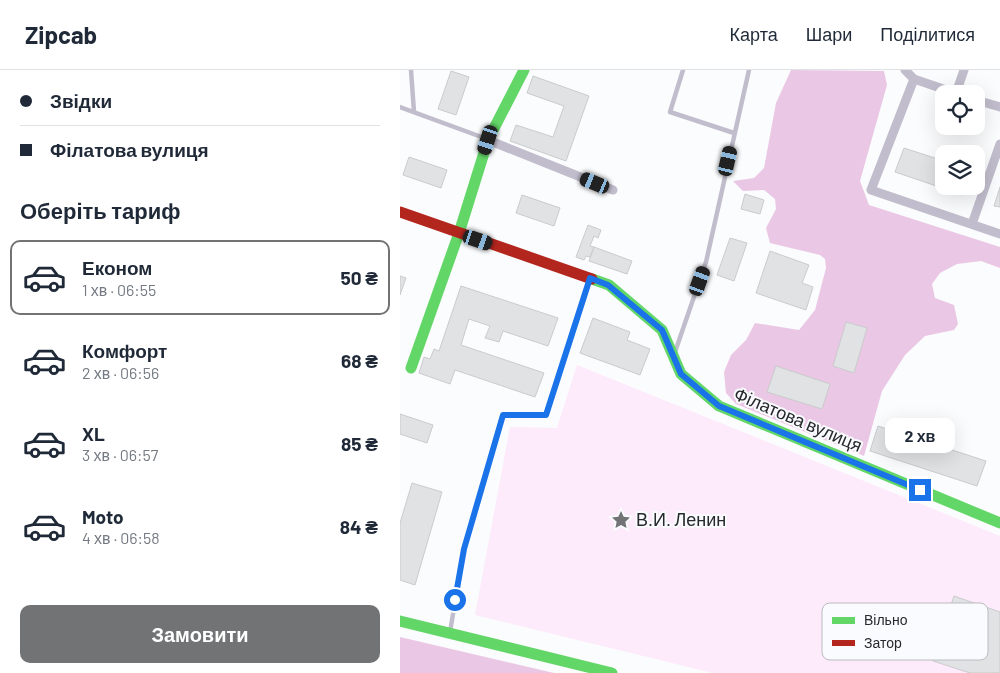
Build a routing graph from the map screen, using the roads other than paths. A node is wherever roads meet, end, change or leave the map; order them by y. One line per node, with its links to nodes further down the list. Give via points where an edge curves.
1 (411, 70): 13 (lane)
2 (524, 70): 15 (street)
3 (683, 70): 14 (lane, via 670,112)
4 (749, 70): 14 (lane)
5 (905, 70): 7 (street)
6 (964, 70): 8 (street)
7 (914, 79): 9 (street); 19 (street, via 871,190)
8 (959, 85)
9 (935, 86)
10 (985, 103): 12 (street)
11 (400, 107): 13 (lane)
12 (1000, 107)
13 (414, 112): 15 (lane)
14 (734, 134): 23 (lane, via 706,262)
15 (488, 140): 17 (street); 20 (street)
16 (1000, 144): 19 (street)
17 (613, 190)
18 (400, 212): 20 (street, Філатова вулиця)
19 (972, 224): 21 (street)
20 (459, 233): 22 (street, Філатова вулиця); 24 (street)
21 (1000, 234)
22 (590, 278): 23 (street, Філатова вулиця, via 608,285 662,330); 27 (lane, via 546,415 503,415 464,549)
23 (673, 356): 25 (street, Філатова вулиця, via 681,374 719,406)
24 (411, 368)
25 (1000, 523)
26 (400, 621): 27 (street)
27 (449, 634): 28 (street)
28 (612, 673)

